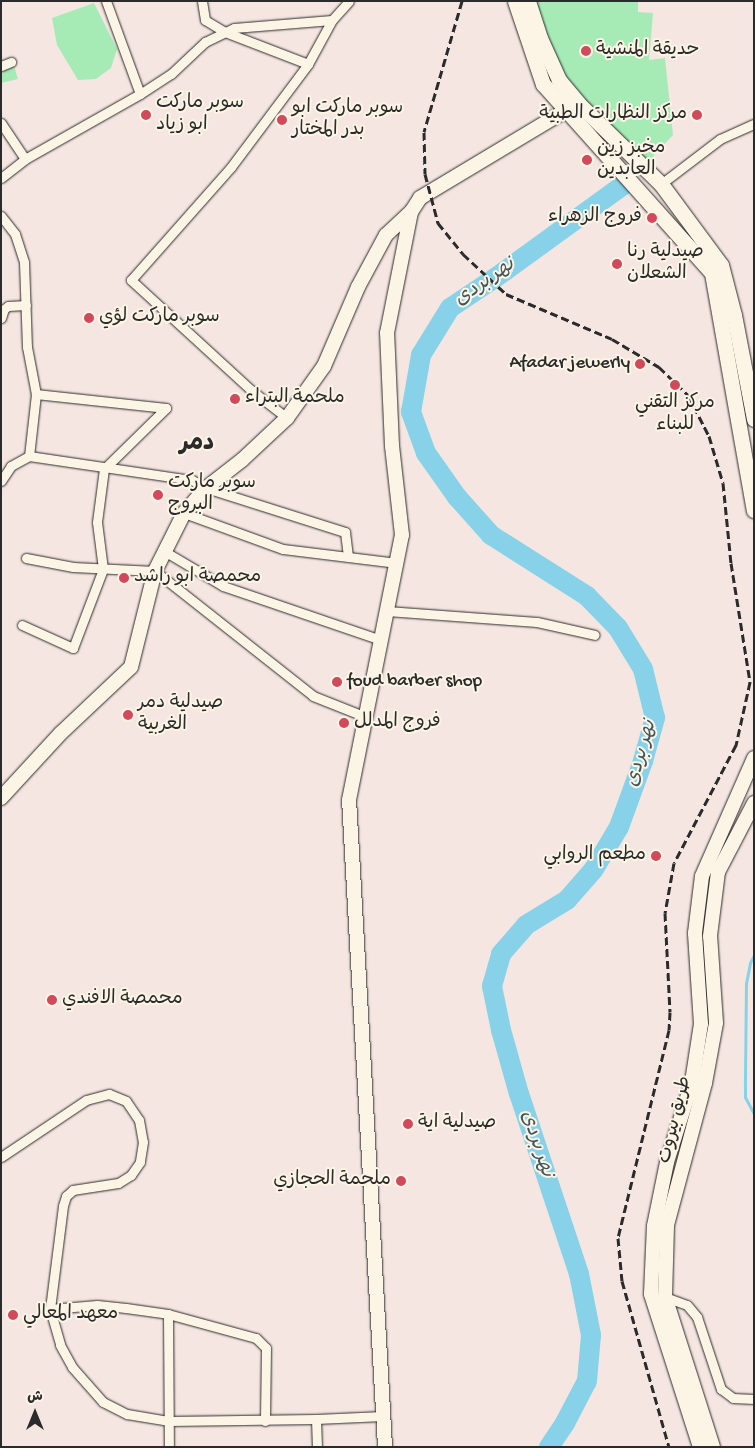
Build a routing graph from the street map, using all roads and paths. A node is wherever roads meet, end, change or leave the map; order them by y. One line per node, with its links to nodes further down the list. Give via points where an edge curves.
1 (106, 1): 11 (street)
2 (202, 1): 7 (street, via 205,20)
3 (350, 1): 6 (street)
4 (515, 1): 13 (main road, via 542,84)
5 (528, 1): 12 (main road, via 559,80)
6 (332, 20): 7 (street, via 234,28); 9 (street)
7 (225, 32): 9 (street); 11 (street, via 205,42 171,74)
8 (12, 62): 10 (street)
9 (308, 64): 24 (street, via 232,167 130,280 251,390)
10 (1, 66)
11 (140, 94): 16 (street)
12 (578, 103): 13 (street); 18 (main road)
13 (566, 113): 19 (street, via 420,198); 30 (main road, via 712,273)
14 (1, 123): 16 (street)
15 (754, 124): 18 (street, via 720,139)
16 (24, 159): 17 (street)
17 (1, 178)
18 (661, 184): 25 (main road, via 721,265)
19 (411, 212): 24 (street, via 386,236 358,288 324,366); 35 (street, via 388,333 392,446 402,535)
20 (1, 216): 21 (street, via 15,234 24,262)
21 (26, 305): 22 (street, via 8,306); 23 (street, via 27,348)
22 (1, 318)
23 (36, 394): 26 (street); 27 (street, via 166,408)
24 (287, 418): 29 (street)
25 (754, 418)
26 (29, 456): 27 (street); 28 (street, via 11,466)
27 (104, 469): 29 (street, via 192,480); 36 (street, via 97,522)
28 (1, 481)
29 (206, 488): 31 (street); 33 (street, via 345,532)
30 (754, 510)
31 (184, 513): 32 (street); 33 (street, via 283,548)
32 (164, 551): 37 (street); 41 (street, via 223,586)
33 (348, 557): 35 (street)
34 (26, 558): 36 (street)
35 (397, 563): 38 (street)
36 (103, 569): 37 (street); 39 (street, via 73,648)
37 (156, 571): 42 (street, via 313,696); 44 (street, via 130,666 61,733)
38 (387, 612): 40 (street, via 537,622); 41 (street)
39 (22, 625)
40 (594, 635)
41 (381, 640): 42 (street)
42 (366, 717): 51 (street, via 349,800)
43 (754, 758): 58 (street, via 702,876 695,933 701,1024 692,1082 667,1162 654,1226 651,1294)
44 (1, 798)
45 (754, 803): 47 (street, طريق بيروت, via 718,872 710,936 716,1023 705,1083 667,1225)
46 (1, 1157): 48 (street, via 86,1100 109,1094 126,1100 139,1120 143,1142 140,1162 131,1175 118,1183 73,1190 66,1196)
47 (665, 1297): 50 (street, via 687,1305 697,1317 721,1389 734,1398); 59 (street, طريق بيروت)
48 (50, 1309): 49 (street, via 97,1305); 53 (street, via 60,1345 72,1367 103,1402 127,1414)
49 (168, 1314): 53 (street); 54 (street, via 256,1338 266,1348)
50 (754, 1399)
51 (383, 1416): 52 (street); 57 (street)
52 (316, 1419): 54 (street); 56 (street)
53 (169, 1421): 54 (street); 55 (street)
54 (265, 1421)
55 (169, 1447)
56 (317, 1447)
57 (385, 1447)
58 (700, 1447)
59 (713, 1447)

